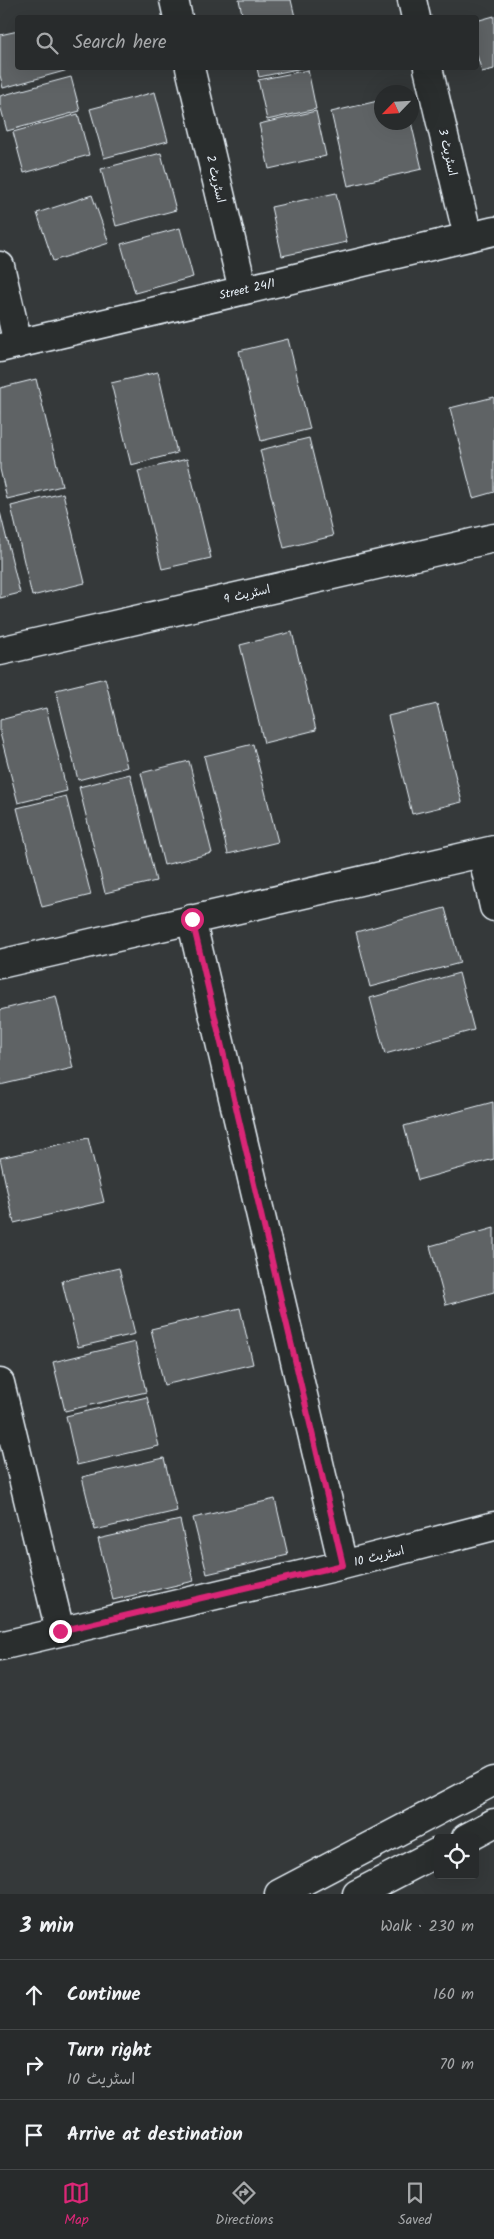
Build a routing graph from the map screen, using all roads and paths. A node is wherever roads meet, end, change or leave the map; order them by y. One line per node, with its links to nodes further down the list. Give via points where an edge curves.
1 (174, 0): 3 (street)
2 (412, 0): 4 (street)
3 (177, 15)
4 (415, 15)
5 (190, 70): 10 (street, اسٹریٹ 2)
6 (428, 70): 8 (street, اسٹریٹ 3)
7 (494, 230): 8 (street, Street 24/1)
8 (468, 237): 10 (street, Street 24/1)
9 (0, 266): 11 (street)
10 (243, 290): 11 (street, Street 24/1)
11 (9, 346)
12 (494, 538): 13 (street, اسٹریٹ 9)
13 (0, 651)
14 (488, 852): 15 (street); 16 (street)
15 (494, 907)
16 (192, 919): 17 (street); 20 (street)
17 (0, 964)
18 (0, 1383): 21 (street)
19 (494, 1526): 20 (street, اسٹریٹ 10)
20 (343, 1565): 21 (street, اسٹریٹ 10)
21 (60, 1631): 22 (street, اسٹریٹ 10)
22 (0, 1646)
23 (494, 1781): 27 (street)
24 (494, 1823): 25 (street)
25 (473, 1834)
26 (434, 1854): 28 (street)
27 (278, 1894)
28 (357, 1894)

